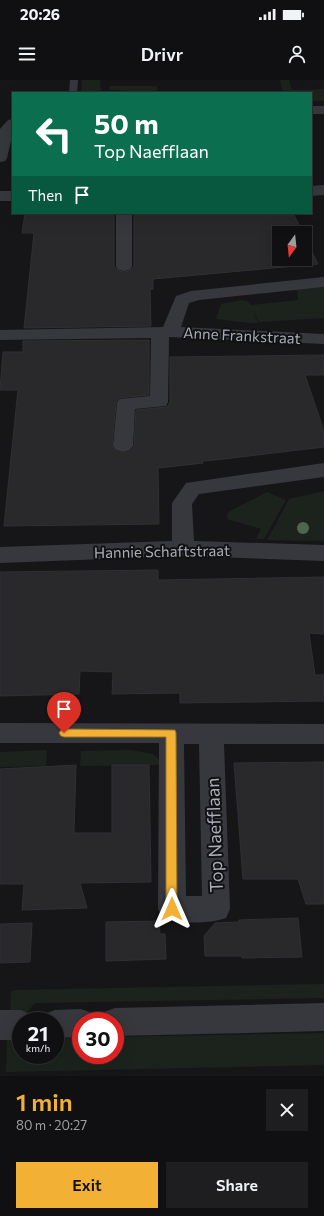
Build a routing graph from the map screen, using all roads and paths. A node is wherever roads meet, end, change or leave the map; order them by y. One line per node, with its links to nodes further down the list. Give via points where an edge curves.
1 (74, 80): 2 (lane)
2 (73, 92)
3 (312, 110): 4 (street)
4 (324, 110)
5 (12, 125): 6 (street, via 5,132)
6 (4, 150)
7 (324, 190): 8 (street)
8 (312, 191)
9 (0, 196): 10 (street)
10 (12, 196)
11 (124, 214): 12 (street)
12 (124, 266)
13 (324, 282): 14 (street, via 197,295 182,300)
14 (165, 332): 15 (street, Anne Frankstraat); 16 (street, Anne Frankstraat); 17 (street, via 158,402 126,403)
15 (0, 335)
16 (324, 339)
17 (123, 446)
18 (324, 470): 19 (street, via 193,488 182,503)
19 (183, 548): 20 (street, Hannie Schaftstraat); 21 (street, Hannie Schaftstraat)
20 (324, 553)
21 (0, 555)
22 (0, 733): 23 (street)
23 (171, 733): 24 (street); 24 (street, Top Naefflaan, via 172,909 216,909)
24 (211, 733): 25 (street)
25 (324, 734)
26 (324, 1017): 27 (street)
27 (124, 1022)
28 (0, 1025): 29 (street)
29 (12, 1025)

